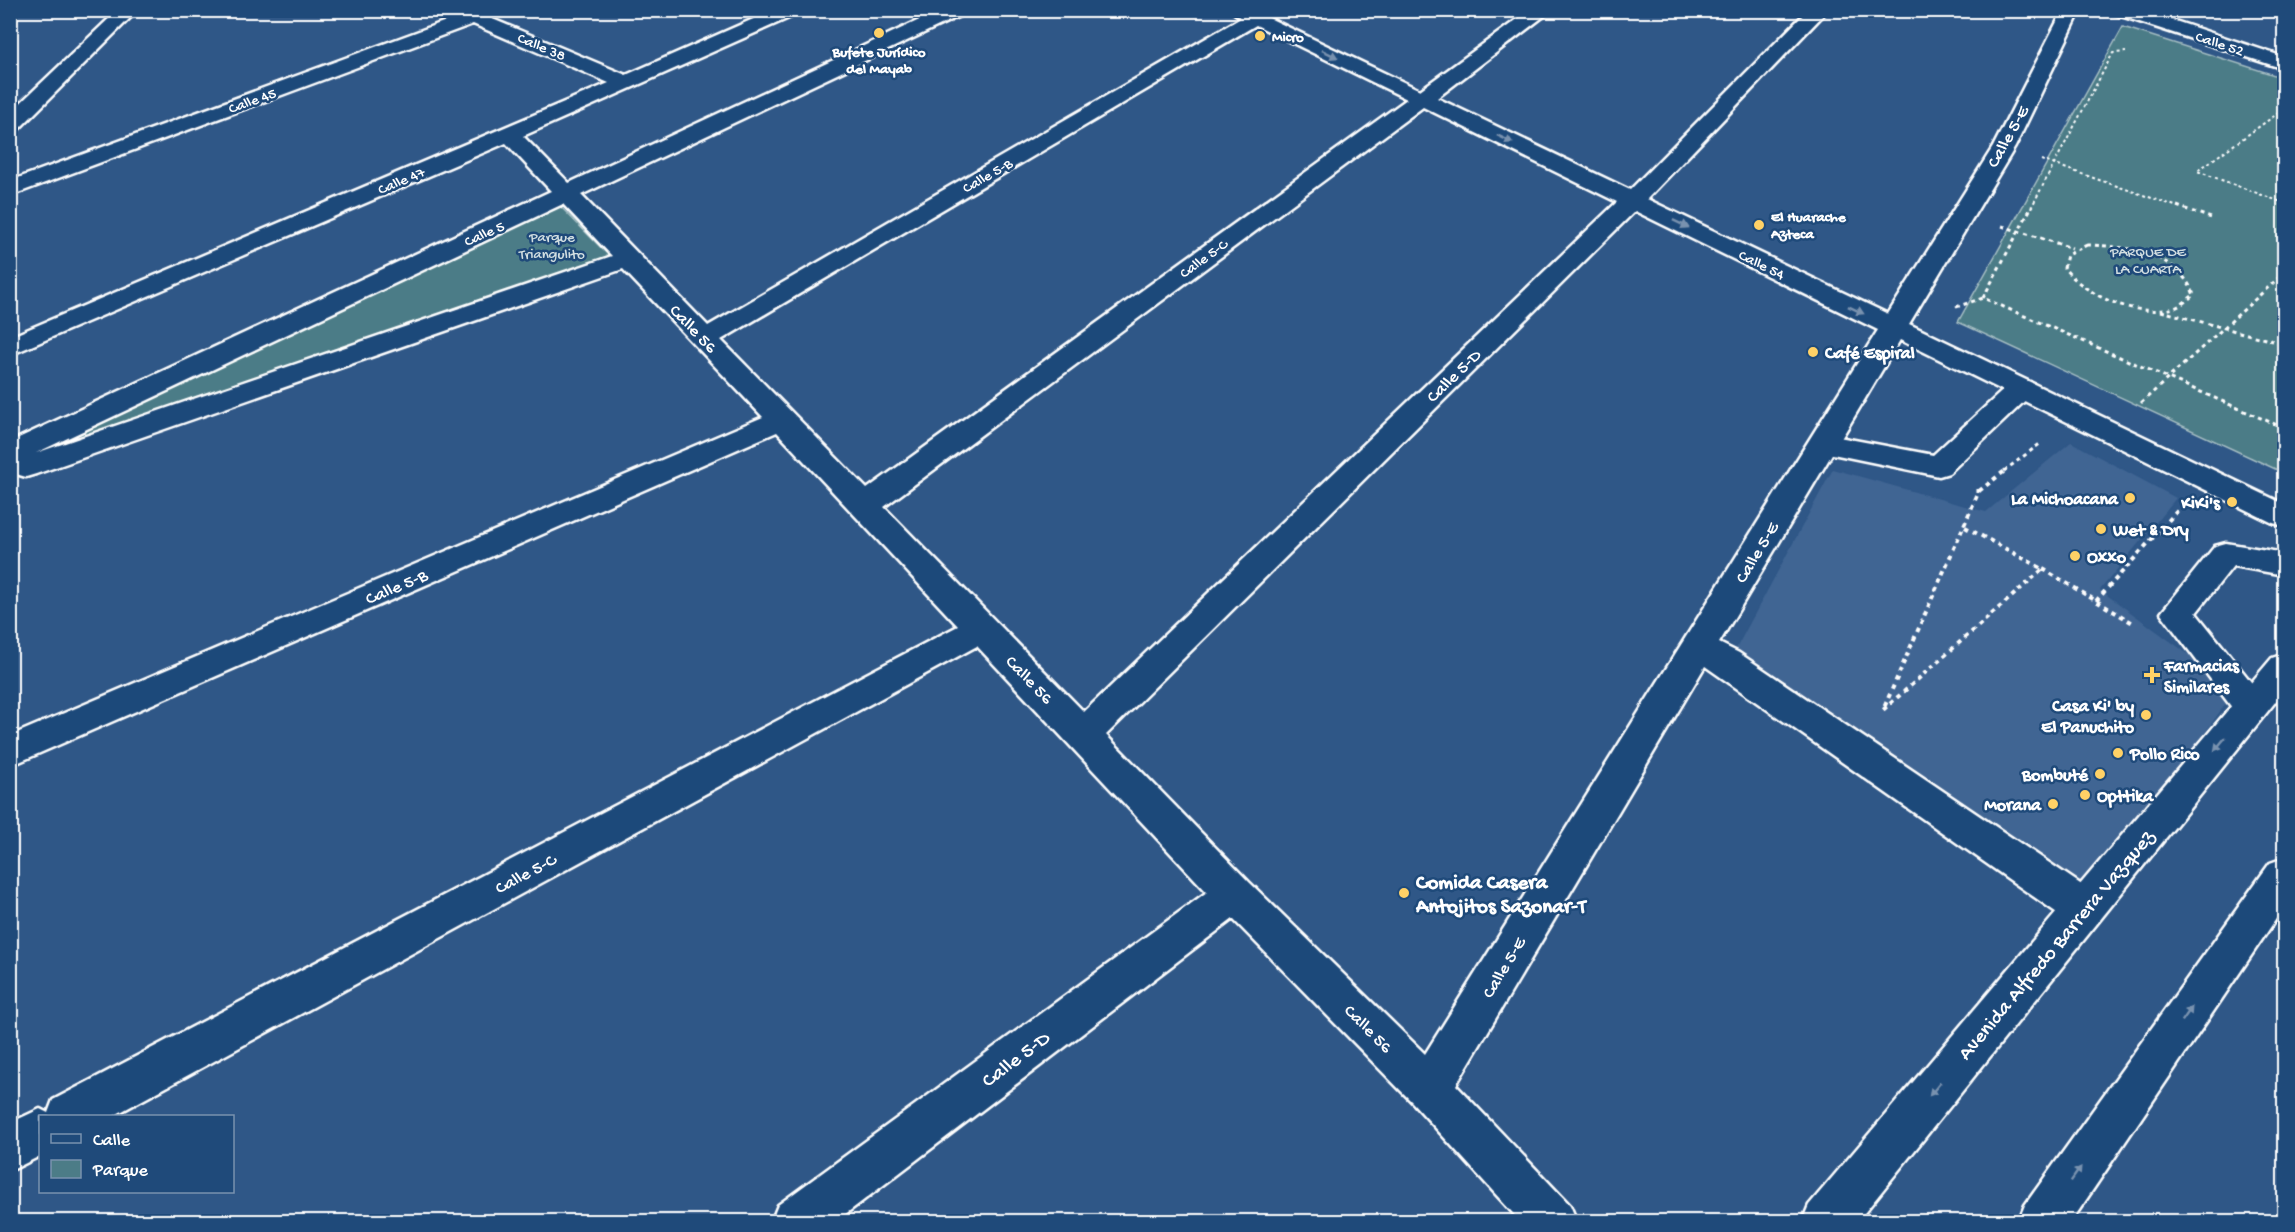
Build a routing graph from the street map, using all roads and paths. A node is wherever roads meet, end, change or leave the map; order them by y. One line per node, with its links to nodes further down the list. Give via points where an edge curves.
1 (129, 10): 16 (street)
2 (494, 10): 10 (street, Calle 45)
3 (791, 10): 13 (street, Calle 47)
4 (957, 10): 21 (street, Calle 5)
5 (1543, 10): 14 (street, Calle 5-C)
6 (1819, 10): 22 (street, Calle 5-D)
7 (2072, 10): 18 (street, Calle 5-E)
8 (2122, 10): 12 (street, Calle 52)
9 (1254, 13): 14 (street, Calle 54, one-way to 14); 33 (street, Calle 5-B)
10 (465, 14): 13 (street, Calle 38); 20 (street, Calle 45)
11 (2135, 50): 19 (path, via 2113,53)
12 (2284, 63)
13 (627, 83): 17 (street, Calle 47)
14 (1420, 98): 22 (street, Calle 54, one-way to 22); 48 (street, Calle 5-C)
15 (2284, 109): 23 (path, via 2197,171)
16 (10, 125)
17 (509, 134): 21 (street, Calle 56); 35 (street, Calle 47)
18 (2004, 147): 19 (path); 24 (street, Calle 5-E)
19 (2055, 165): 25 (path); 26 (path)
20 (10, 189)
21 (568, 194): 28 (street, Calle 56); 43 (street, Calle 5)
22 (1632, 201): 31 (street, Calle 54, one-way to 31); 62 (street, Calle 5-D)
23 (2284, 203)
24 (1962, 214): 26 (path); 31 (street, Calle 5-E)
25 (2214, 219)
26 (2019, 232): 27 (path); 36 (path, via 1983,298)
27 (2073, 248): 30 (path, via 2064,254 2062,263 2065,273 2076,283 2112,302); 30 (path, via 2127,248 2183,273 2194,295 2188,303 2175,308)
28 (628, 259): 33 (street, Calle 56); 44 (street)
29 (2284, 273): 32 (path)
30 (2156, 309): 32 (path)
31 (1893, 328): 37 (street, Calle 54); 42 (street, Calle 5-E)
32 (2223, 328): 34 (path); 36 (path)
33 (704, 339): 38 (street, Calle 56)
34 (2284, 344)
35 (10, 347)
36 (2168, 378): 39 (path); 40 (path)
37 (2021, 389): 40 (street, Calle 54); 42 (street, via 1939,466)
38 (781, 420): 48 (street, Calle 56); 63 (street, Calle 5-B)
39 (2284, 428)
40 (2109, 432): 49 (street, Calle 54)
41 (2050, 436): 46 (path)
42 (1824, 443): 56 (street, Calle 5-E)
43 (10, 454)
44 (10, 472)
45 (1968, 489): 46 (path)
46 (1979, 491): 60 (path)
47 (2183, 505): 53 (path)
48 (865, 506): 55 (street, Calle 56)
49 (2284, 516)
50 (1965, 527): 52 (path)
51 (2284, 564): 59 (street, via 2226,554 2177,614)
52 (2043, 569): 53 (path); 60 (path)
53 (2096, 601): 54 (path)
54 (2137, 626)
55 (981, 629): 62 (street, Calle 56); 68 (street, Calle 5-C)
56 (1699, 648): 66 (street, via 1727,662); 67 (street, Calle 5-E)
57 (2284, 667): 59 (street, Avenida Alfredo Barrera Vazquez)
58 (1872, 705): 60 (path)
59 (2251, 707): 66 (street, Avenida Alfredo Barrera Vazquez, one-way to 66)
60 (1883, 710): 61 (path)
61 (1893, 717)
62 (1083, 735): 65 (street, Calle 56)
63 (10, 752)
64 (2284, 875): 74 (street, one-way to 64)
65 (1235, 894): 67 (street, Calle 56); 71 (street, Calle 5-D)
66 (2084, 909): 73 (street, Avenida Alfredo Barrera Vazquez, one-way to 73)
67 (1429, 1088): 72 (street, Calle 56)
68 (71, 1115)
69 (39, 1133): 70 (street)
70 (10, 1148)
71 (795, 1221)
72 (1552, 1221)
73 (1826, 1221)
74 (2042, 1221)

